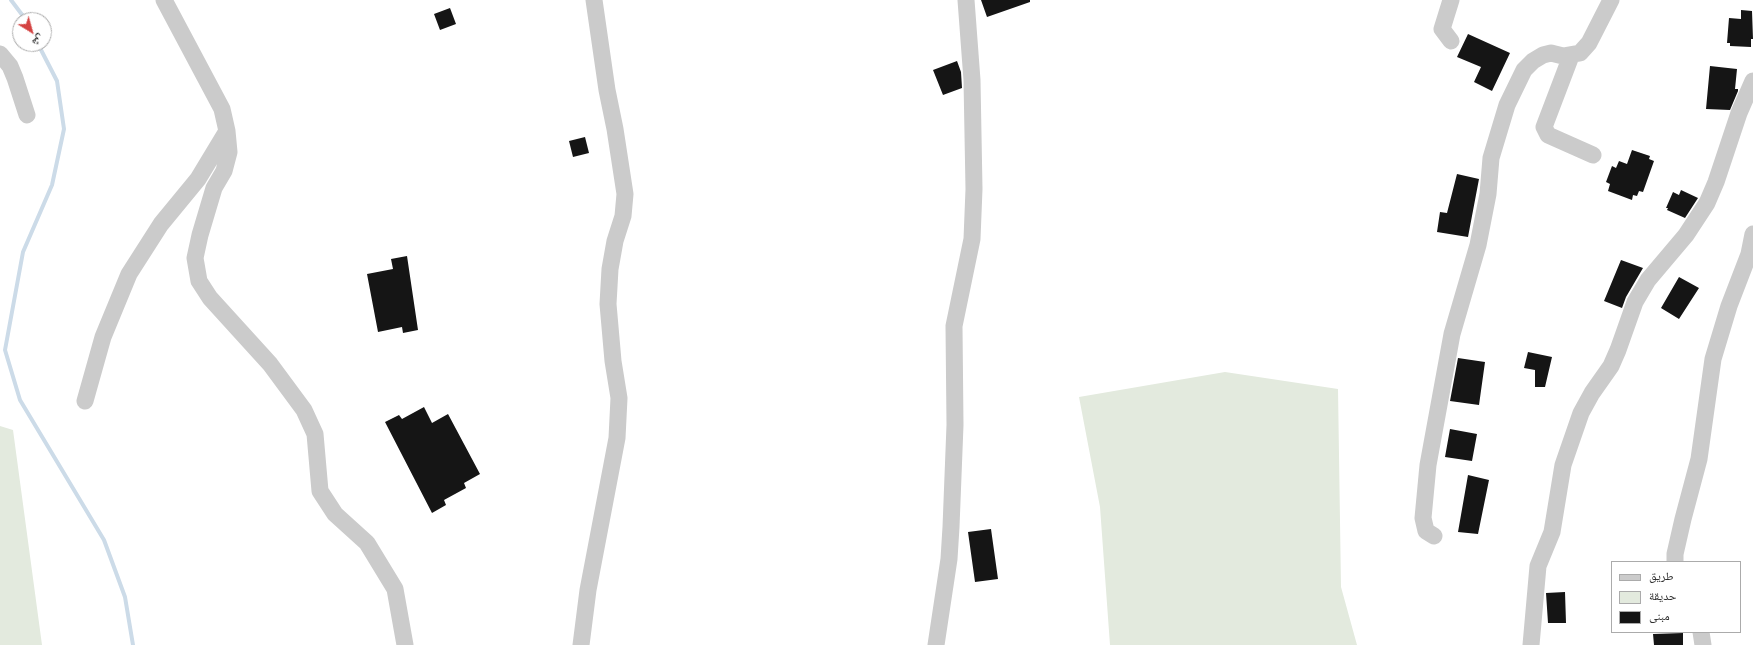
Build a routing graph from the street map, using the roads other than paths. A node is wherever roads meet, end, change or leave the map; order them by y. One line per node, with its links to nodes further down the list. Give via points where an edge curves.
1 (164, 0): 11 (street, via 222,109)
2 (594, 0): 19 (street, via 625,194 623,216 610,269 608,304 613,361 620,398 617,438 588,590)
3 (966, 0): 20 (street, via 972,80 972,240 954,326 955,425 951,527 949,559)
4 (1451, 0): 6 (street, via 1442,29)
5 (1611, 0): 8 (street, via 1589,44 1580,53)
6 (1451, 42)
7 (0, 54): 10 (street, via 10,66)
8 (1571, 56): 12 (street, via 1544,127 1548,135); 15 (street, via 1552,53 1534,60 1524,70 1507,105 1492,158 1478,245 1452,334 1428,465 1423,518 1426,531)
9 (1753, 81): 21 (street, via 1707,203 1634,302 1613,361 1581,413 1562,465 1552,532 1538,566)
10 (27, 115)
11 (227, 131): 14 (street, via 198,179 161,224 129,274 103,337); 18 (street, via 229,152 224,171 214,188 195,258 199,281 210,298 270,364 304,410 315,434 320,491 335,514 367,543 395,589)
12 (1593, 156)
13 (1753, 236): 16 (street, via 1713,359 1699,459 1681,526)
14 (85, 401)
15 (1434, 536)
16 (1676, 561)
17 (1700, 633): 22 (street)
18 (405, 645)
19 (581, 645)
20 (936, 645)
21 (1531, 645)
22 (1703, 645)

